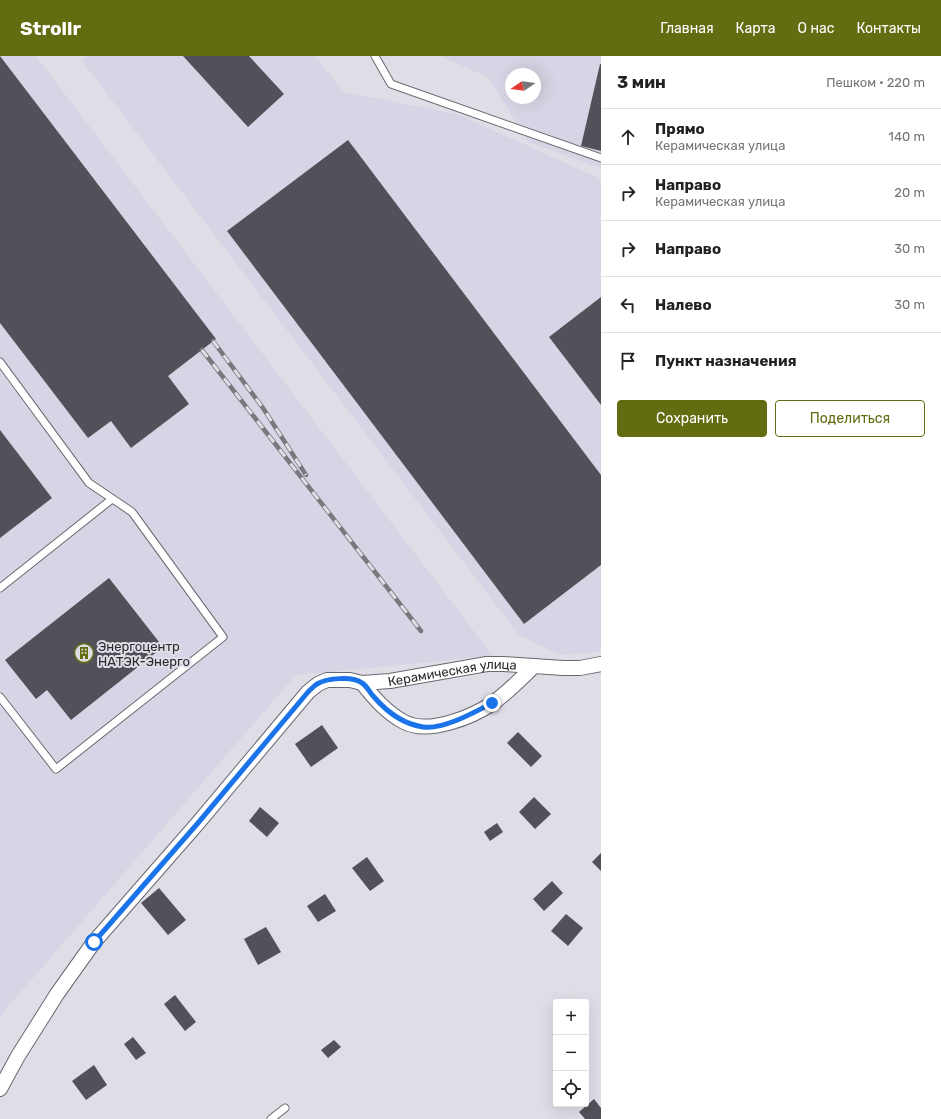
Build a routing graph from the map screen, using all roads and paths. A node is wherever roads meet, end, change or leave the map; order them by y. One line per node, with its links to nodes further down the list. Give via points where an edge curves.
1 (375, 56): 2 (lane, via 391,84)
2 (601, 158)
3 (0, 362): 4 (lane, via 89,483)
4 (112, 499): 5 (lane); 9 (lane, via 132,512 223,637 56,769)
5 (0, 588)
6 (601, 664): 7 (street, Керамическая улица, via 574,668)
7 (534, 666): 8 (street, Керамическая улица, via 487,664 390,681); 8 (street, via 492,703 468,716 445,724 424,727 405,722 389,712)
8 (362, 683): 10 (street, Керамическая улица, via 327,680 308,692 94,942 57,994)
9 (0, 697)
10 (0, 1089)
11 (285, 1108): 12 (lane)
12 (271, 1119)

